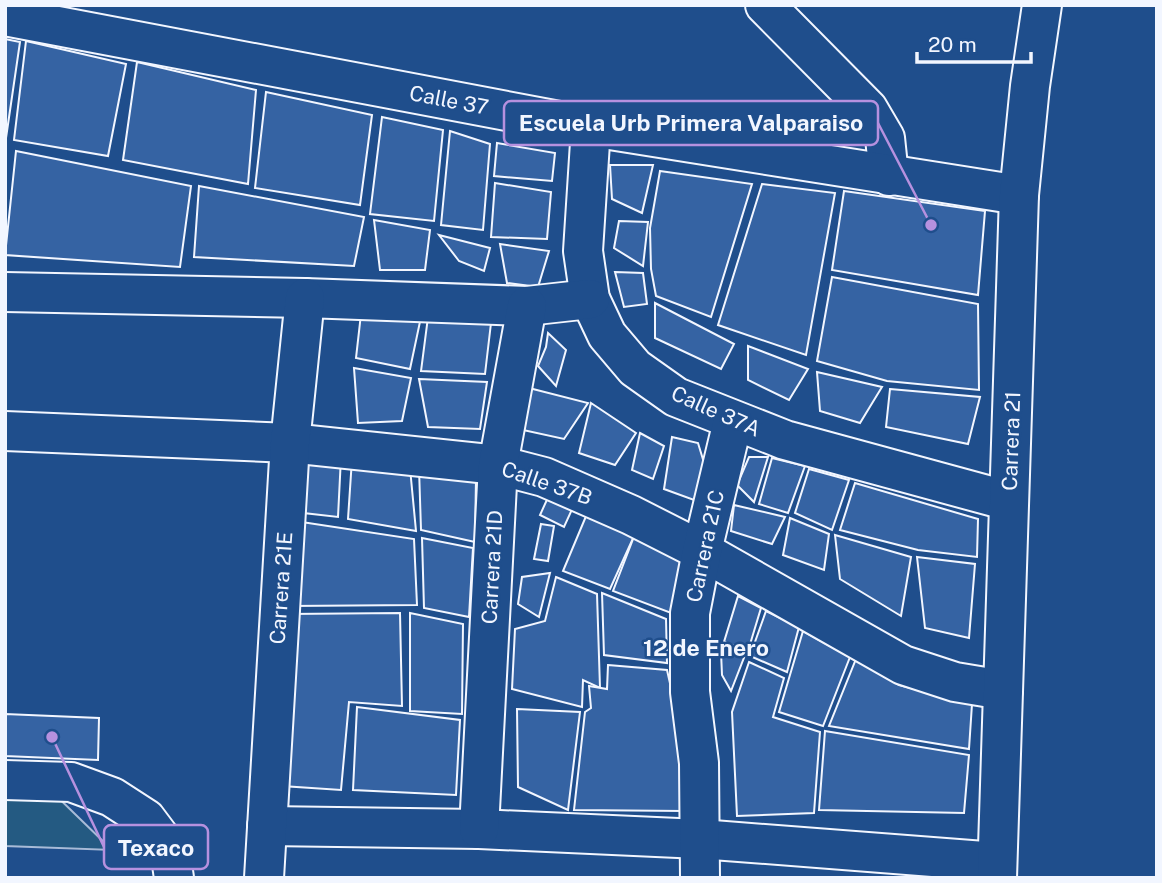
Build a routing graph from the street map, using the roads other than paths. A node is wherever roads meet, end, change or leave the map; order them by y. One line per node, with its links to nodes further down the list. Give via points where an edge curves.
1 (765, 5): 5 (street, via 868,109 885,138)
2 (1042, 5): 6 (street, Carrera 21)
3 (5, 16): 4 (street, Calle 37)
4 (591, 127): 5 (street, Calle 37); 9 (street, Calle 37A, via 583,251)
5 (889, 176): 6 (street, Calle 37)
6 (1019, 195): 15 (street, Carrera 21)
7 (5, 292): 8 (street)
8 (305, 298): 10 (street); 13 (street, Carrera 21E)
9 (590, 299): 10 (street); 11 (street, Calle 37A, via 607,335 635,368 676,397)
10 (527, 306): 14 (street, Carrera 21D)
11 (733, 421): 15 (street, Calle 37A, via 785,440); 16 (street, Carrera 21C)
12 (5, 431): 13 (street, Calle 37B)
13 (290, 443): 14 (street, Calle 37B); 19 (street, Carrera 21E)
14 (498, 465): 16 (street, Calle 37B, via 544,477); 20 (street, Carrera 21D)
15 (1009, 501): 17 (street, Carrera 21)
16 (702, 551): 17 (street, Calle 37B, via 903,665 955,682); 21 (street, Carrera 21C, via 690,613)
17 (1003, 690): 22 (street, Carrera 21)
18 (5, 780): 23 (street, via 71,782 112,797 146,819 170,851)
19 (267, 826): 20 (street); 24 (street, Carrera 21E)
20 (479, 829): 21 (street)
21 (700, 839): 22 (street); 25 (street, Carrera 21C)
22 (997, 870)
23 (174, 878)
24 (264, 878)
25 (700, 878)

